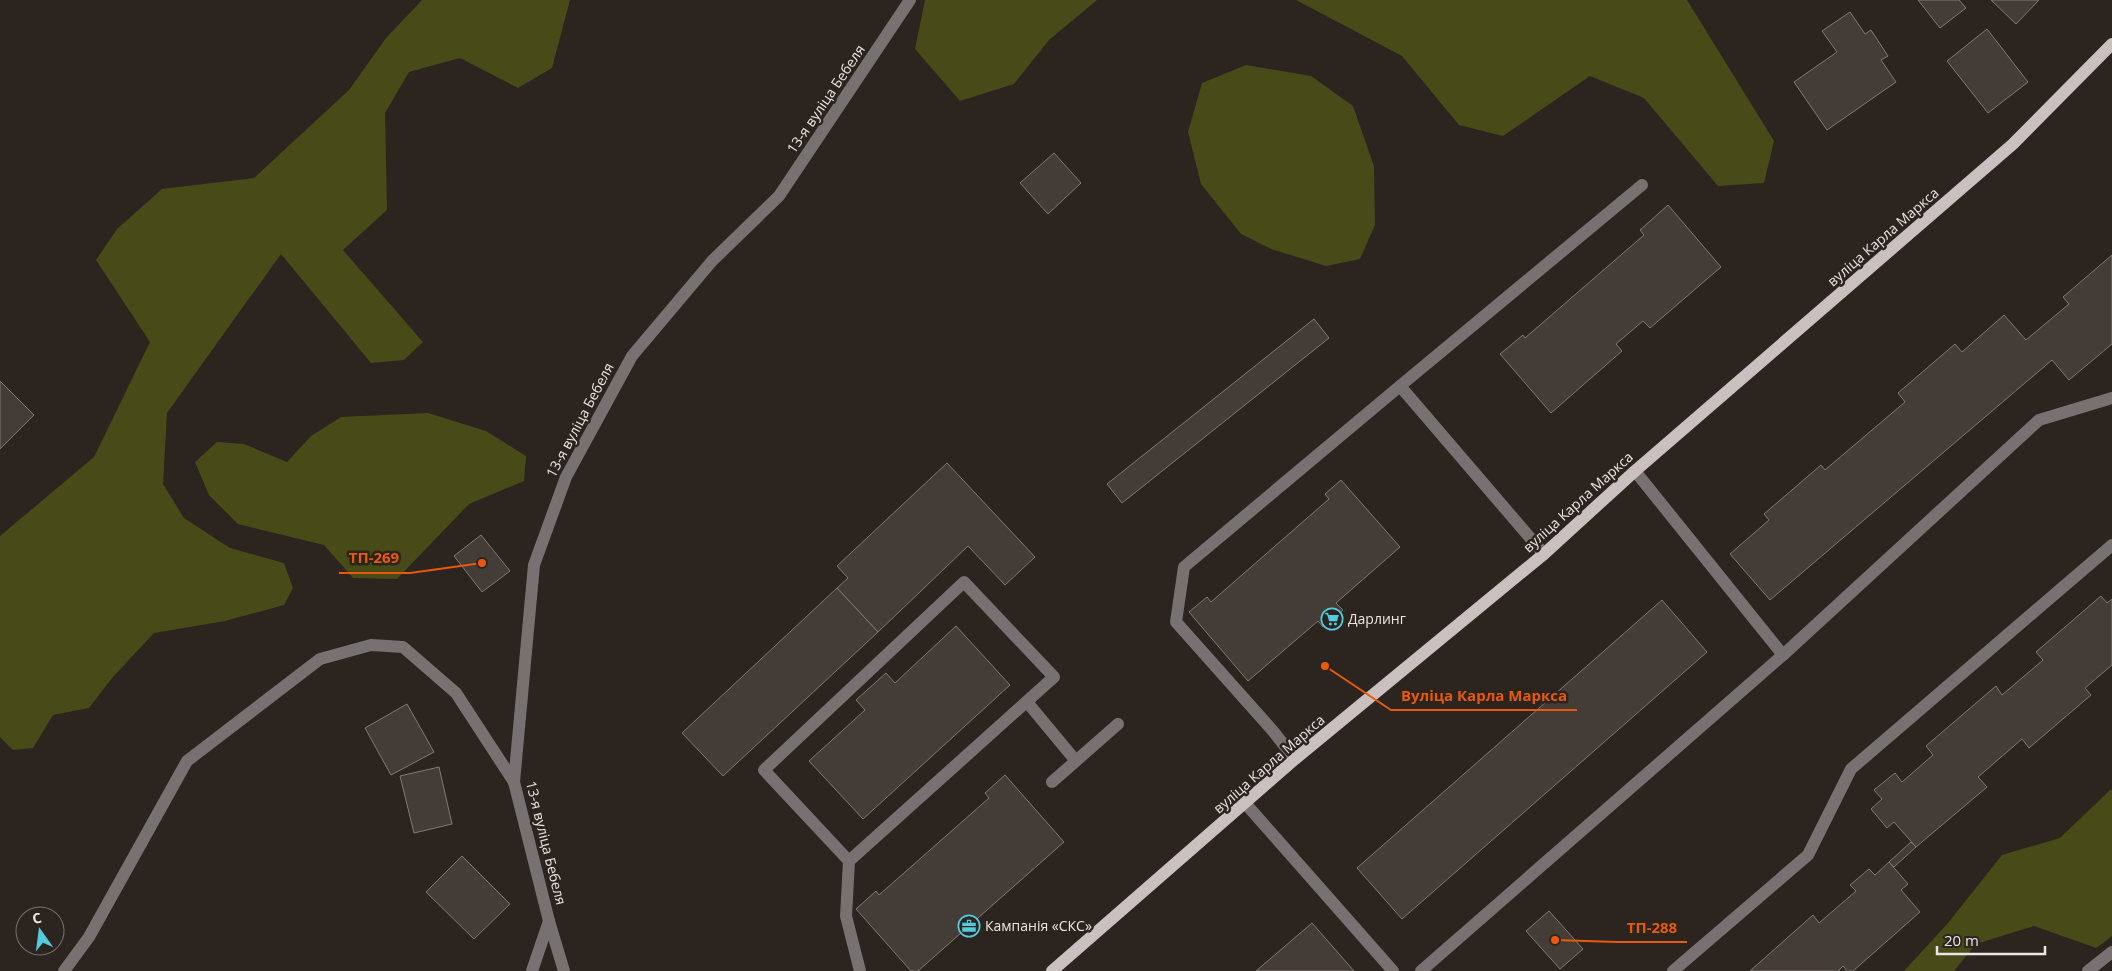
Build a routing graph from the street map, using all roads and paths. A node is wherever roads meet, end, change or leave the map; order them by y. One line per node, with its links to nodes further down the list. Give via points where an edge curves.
1 (910, 0): 14 (street, 13-я вуліца Бебеля, via 779,196 712,261 632,356 574,458 534,565)
2 (2112, 44): 6 (main road, вуліца Карла Маркса, via 2013,144)
3 (1642, 185): 4 (street)
4 (1400, 386): 8 (street); 12 (street, via 1184,567 1176,622)
5 (2112, 398): 9 (street, via 2039,420)
6 (1635, 471): 8 (main road, вуліца Карла Маркса); 9 (street)
7 (2112, 545): 27 (street, via 1851,769 1808,855)
8 (1544, 554): 12 (main road, вуліца Карла Маркса)
9 (1783, 655): 26 (street)
10 (1027, 702): 13 (street); 17 (street); 17 (street, via 1054,677 964,582 764,770)
11 (1118, 724): 13 (street)
12 (1295, 759): 16 (main road, вуліца Карла Маркса)
13 (1076, 761): 15 (street)
14 (514, 782): 18 (street, 13-я вуліца Бебеля); 20 (street, via 456,694 403,647 371,645 320,659 187,761 89,937)
15 (1052, 782)
16 (1245, 804): 24 (main road, вуліца Карла Маркса); 25 (street)
17 (849, 861): 23 (street, via 846,916)
18 (549, 921): 21 (street); 22 (street, 13-я вуліца Бебеля)
19 (2112, 952): 28 (street)
20 (64, 971)
21 (532, 971)
22 (564, 971)
23 (860, 971)
24 (1052, 971)
25 (1392, 971)
26 (1421, 971)
27 (1673, 971)
28 (2088, 971)

